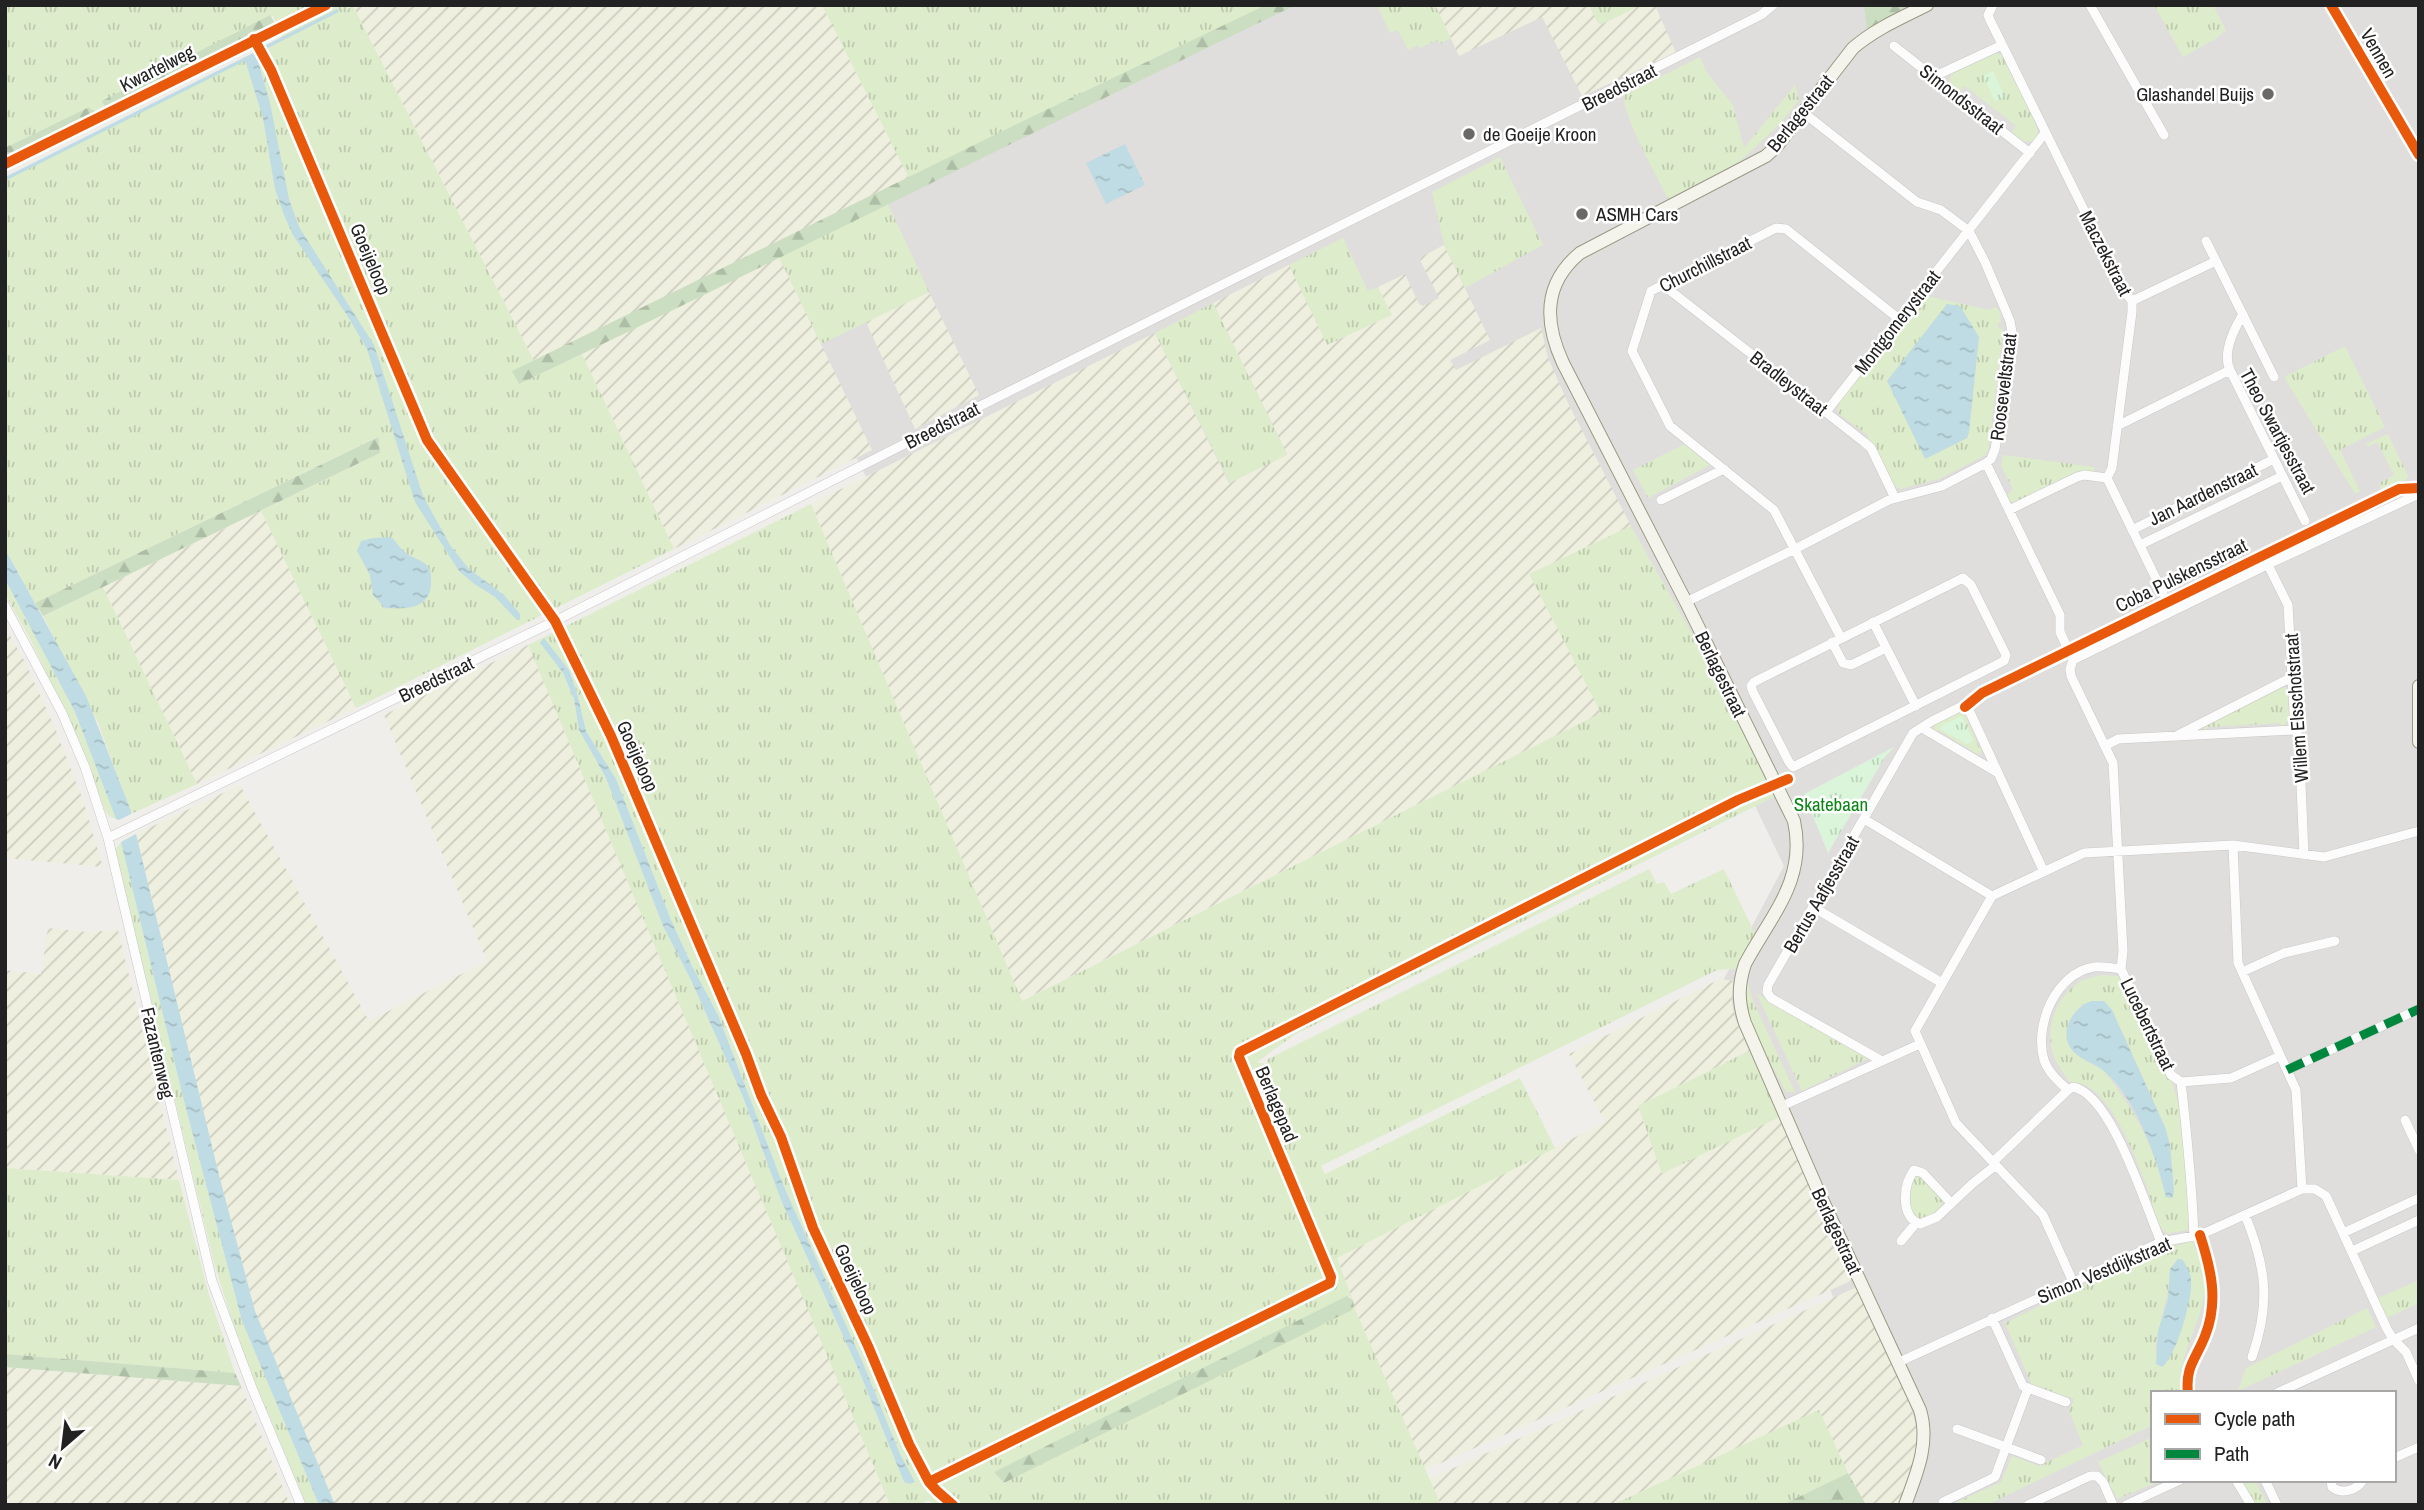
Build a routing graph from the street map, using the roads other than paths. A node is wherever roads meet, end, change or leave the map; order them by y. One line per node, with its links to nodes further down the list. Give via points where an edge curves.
1 (326, 5): 15 (street, Kwartelweg)
2 (1773, 5): 59 (street, Breedstraat, via 1761,15 555,621)
3 (1927, 5): 10 (street, Berlagestraat, via 1853,47)
4 (1993, 5): 7 (street, Maczekstraat, via 1988,15)
5 (2090, 5): 12 (street)
6 (2331, 5): 14 (street, Vennen)
7 (2002, 45): 9 (street); 11 (street, Maczekstraat)
8 (1894, 46): 9 (street, Simondsstraat)
9 (1933, 77): 13 (street, Simondsstraat)
10 (1804, 113): 16 (street, Rooseveltstraat, via 1917,202 1941,209); 42 (street, Berlagestraat, via 1777,146 1755,163 1580,253 1552,296 1549,320 1558,352)
11 (2045, 133): 13 (street); 20 (street, Maczekstraat)
12 (2164, 135)
13 (2030, 153): 16 (street)
14 (2419, 155)
15 (5, 164)
16 (1969, 231): 22 (street, Montgomerystraat); 28 (street, Rooseveltstraat, via 2013,337 1995,449)
17 (2206, 241): 18 (street)
18 (2216, 261): 20 (street); 21 (street)
19 (1663, 285): 22 (street, Churchillstraat, via 1776,228 1786,229); 25 (street, Bradleystraat); 29 (street, Churchillstraat, via 1651,291 1632,351 1670,426)
20 (2132, 301): 26 (street, Maczekstraat)
21 (2243, 314): 23 (street, via 2232,332); 24 (street)
22 (1899, 318): 25 (street, Montgomerystraat)
23 (2230, 370): 26 (street, Theo Swartjesstraat); 27 (street, Theo Swartjesstraat)
24 (2274, 377)
25 (1826, 412): 33 (street, Bradleystraat, via 1871,448)
26 (2117, 426): 31 (street, Maczekstraat)
27 (2274, 459): 30 (street, Theo Swartjesstraat); 37 (street, Jan Aardenstraat)
28 (1986, 463): 33 (street, Rooseveltstraat, via 1942,486); 35 (street, Lucebertstraat)
29 (1724, 469): 34 (street); 39 (street, Churchillstraat, via 1774,510)
30 (2282, 475): 36 (street, Theo Swartjesstraat); 38 (street, Jan Aardenstraat)
31 (2107, 478): 35 (street, via 2077,477); 37 (street)
32 (2419, 494): 40 (street)
33 (1895, 498): 39 (street, Rooseveltstraat)
34 (1661, 500)
35 (2009, 510): 47 (street, Lucebertstraat, via 2060,615 2060,632)
36 (2305, 521)
37 (2132, 530): 38 (street)
38 (2140, 545): 41 (street)
39 (1795, 549): 42 (street, Rooseveltstraat); 45 (street, Churchillstraat)
40 (2268, 565): 47 (street); 48 (street, Willem Elsschotstraat, via 2288,606)
41 (2163, 593)
42 (1686, 602): 77 (street, Berlagestraat, via 1788,808 1797,837 1793,877 1745,964 1739,989 1745,1023)
43 (5, 606): 59 (street, Fazantenweg, via 62,713)
44 (1873, 622): 45 (street); 46 (street); 50 (street, via 1963,578 1971,585 2005,658)
45 (1837, 640): 46 (street, Churchillstraat, via 1843,663 1851,665); 50 (street, via 1751,686 1793,767)
46 (1886, 648): 50 (street)
47 (2073, 660): 55 (street, Lucebertstraat, via 2071,676)
48 (2292, 677): 52 (street, Willem Elsschotstraat); 53 (street)
49 (2419, 686): 54 (street)
50 (1916, 706)
51 (1922, 728): 56 (street); 56 (street, via 1965,707); 57 (street, Bertus Aafjesstraat, via 1913,733)
52 (2295, 730): 53 (street); 62 (street, Willem Elsschotstraat)
53 (2176, 736): 55 (street, via 2118,739)
54 (2419, 742)
55 (2105, 746): 61 (street, Lucebertstraat, via 2113,763)
56 (1998, 773): 63 (street)
57 (1864, 819): 64 (street); 65 (street, Bertus Aafjesstraat)
58 (2419, 831): 62 (street, via 2334,856)
59 (108, 838): 113 (street, Fazantenweg, via 212,1281)
60 (2233, 845): 61 (street); 62 (street); 68 (street)
61 (2117, 850): 63 (street, via 2084,853); 67 (street, Lucebertstraat)
62 (2304, 855)
63 (2044, 872): 64 (street)
64 (1992, 896): 69 (street)
65 (1813, 907): 69 (street); 73 (street, Bertus Aafjesstraat, via 1767,992)
66 (2335, 941): 68 (street, via 2284,953)
67 (2122, 969): 75 (street, Lucebertstraat, via 2171,1075); 76 (street, via 2094,967 2079,973 2051,1001 2042,1044 2044,1062)
68 (2242, 972): 72 (street)
69 (1942, 983): 71 (street, via 1914,1031)
70 (2419, 1009): 74 (street)
71 (1920, 1044): 73 (street); 80 (street, via 1956,1123)
72 (2280, 1056): 74 (street); 75 (street, via 2231,1078)
73 (1882, 1061): 77 (street)
74 (2287, 1070): 81 (street, via 2296,1090)
75 (2181, 1082): 88 (street, Lucebertstraat)
76 (2068, 1090): 80 (street); 90 (street, via 2073,1087 2087,1093 2112,1126)
77 (1782, 1106): 97 (street, Berlagestraat)
78 (2405, 1120): 79 (street)
79 (2419, 1150)
80 (1995, 1164): 83 (street); 92 (street, via 2043,1215)
81 (2302, 1189): 84 (street, Simon Vestdijkstraat); 87 (street, via 2315,1189 2326,1196)
82 (2419, 1198): 87 (street)
83 (1951, 1203): 86 (street, via 1932,1221); 86 (street, via 1923,1172 1914,1170 1906,1195 1910,1219)
84 (2245, 1214): 88 (street, Simon Vestdijkstraat); 96 (street, via 2261,1257 2265,1289 2262,1325)
85 (2419, 1220): 91 (street)
86 (1916, 1223): 89 (street)
87 (2343, 1233): 91 (street)
88 (2194, 1237): 90 (street, Simon Vestdijkstraat)
89 (1901, 1241)
90 (2161, 1242): 92 (street, Simon Vestdijkstraat)
91 (2351, 1251): 95 (street)
92 (2073, 1282): 93 (street, Simon Vestdijkstraat)
93 (1992, 1318): 97 (street, Simon Vestdijkstraat); 99 (street, via 2023,1386)
94 (2419, 1328): 95 (street)
95 (2393, 1339): 98 (street, via 2406,1352); 100 (street)
96 (2252, 1357)
97 (1899, 1362): 114 (street, Berlagestraat, via 1924,1429 1923,1454)
98 (2419, 1381)
99 (2028, 1388): 101 (street); 103 (street)
100 (2281, 1391)
101 (2066, 1402)
102 (1957, 1429): 103 (street)
103 (2006, 1447): 106 (street); 112 (street, via 1995,1477)
104 (2419, 1447): 105 (street)
105 (2396, 1457)
106 (2042, 1460)
107 (2176, 1482): 117 (street)
108 (2237, 1482): 118 (street)
109 (2266, 1482): 119 (street)
110 (2331, 1482): 111 (street, via 2337,1491 2344,1492)
111 (2362, 1482)
112 (1943, 1502)
113 (301, 1505)
114 (1905, 1505)
115 (2028, 1505): 116 (street, via 2090,1476 2103,1482)
116 (2113, 1505)
117 (2126, 1505)
118 (2251, 1505)
119 (2277, 1505)

